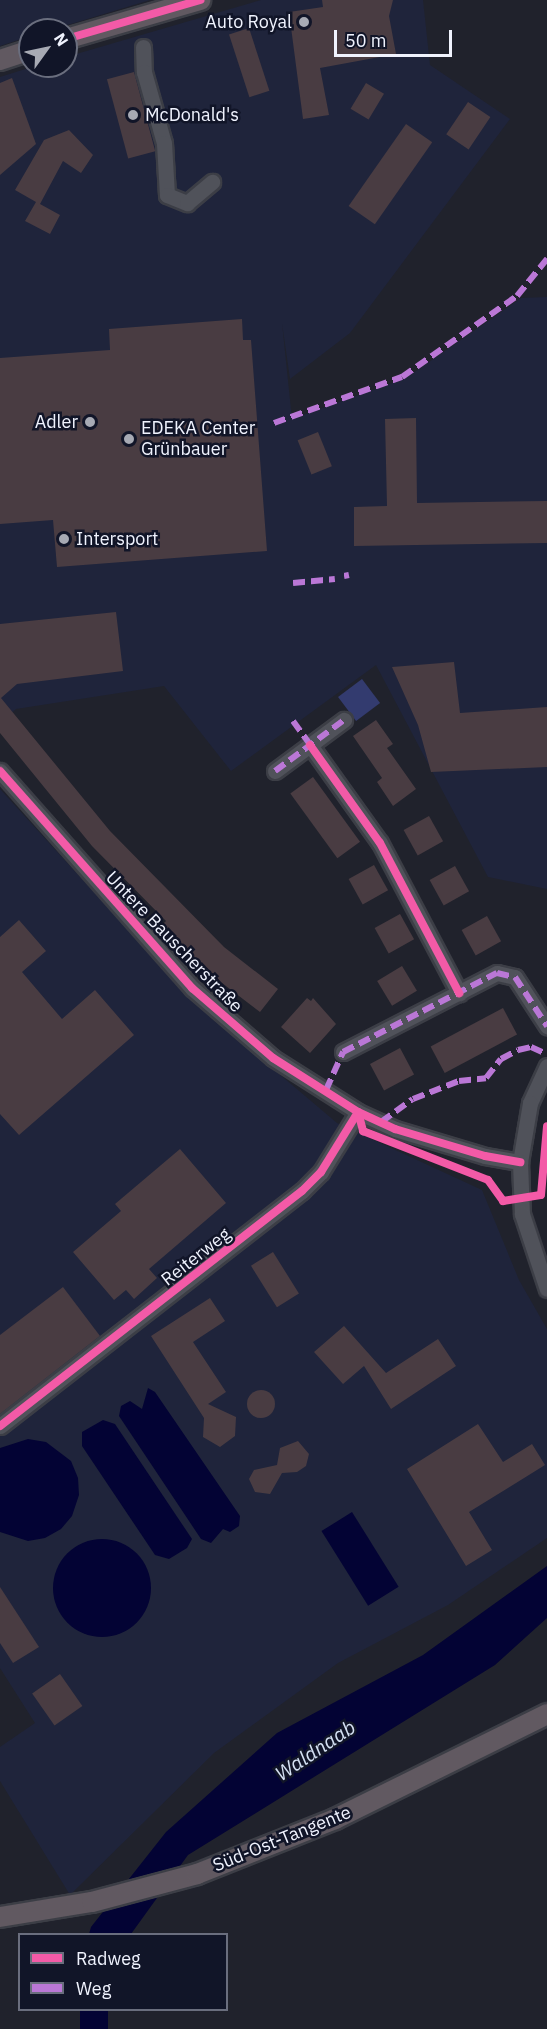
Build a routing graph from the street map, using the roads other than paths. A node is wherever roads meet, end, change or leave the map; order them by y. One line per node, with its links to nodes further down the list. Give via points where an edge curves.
1 (200, 0): 2 (main road)
2 (78, 36)
3 (143, 48): 6 (street, via 144,72 164,143 167,195 187,203)
4 (18, 54): 5 (main road)
5 (0, 60)
6 (212, 182)
7 (344, 720): 8 (street)
8 (310, 745): 10 (street); 11 (street, via 380,843)
9 (0, 771): 15 (street, Untere Bauscherstraße, via 192,988 273,1058)
10 (275, 771)
11 (459, 993): 12 (street, via 497,973 508,973 515,977); 13 (street)
12 (547, 1026)
13 (343, 1052)
14 (547, 1066): 16 (street, via 530,1104)
15 (358, 1112): 16 (street, Untere Bauscherstraße, via 395,1129 484,1156); 18 (street, Reiterweg, via 321,1172 302,1191 210,1267)
16 (520, 1162): 17 (street, via 522,1214)
17 (547, 1289)
18 (0, 1426)
19 (547, 1714): 20 (main road, Süd-Ost-Tangente, via 335,1819 197,1874 92,1902)
20 (0, 1917)

